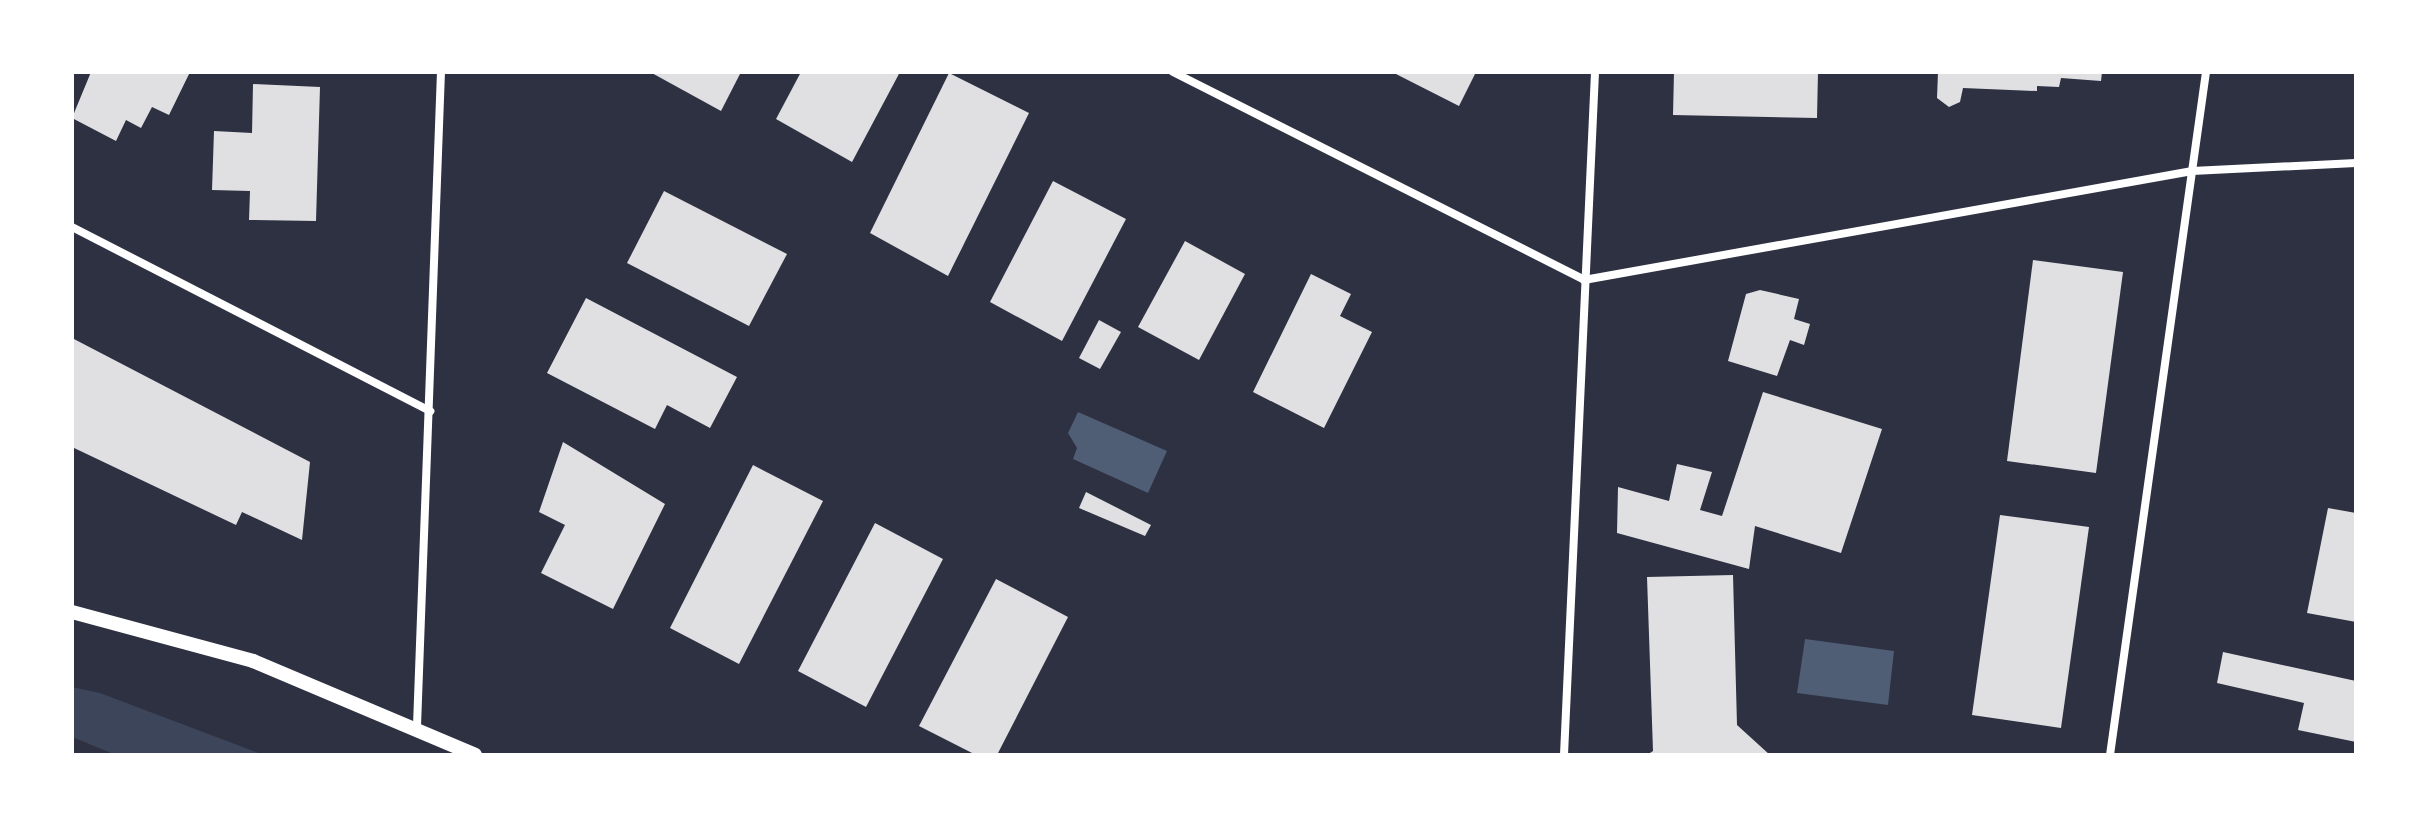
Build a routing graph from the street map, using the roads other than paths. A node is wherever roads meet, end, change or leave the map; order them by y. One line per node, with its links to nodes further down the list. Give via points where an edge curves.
1 (441, 72): 9 (street)
2 (1173, 72): 8 (street)
3 (1595, 72): 8 (street)
4 (2206, 72): 6 (street)
5 (2356, 163): 6 (street)
6 (2192, 171): 8 (street); 14 (street)
7 (72, 227): 9 (street)
8 (1584, 280): 13 (street)
9 (430, 411): 11 (street)
10 (72, 612): 11 (street, via 253,661)
11 (417, 726): 12 (street)
12 (475, 755)
13 (1564, 755)
14 (2110, 755)

